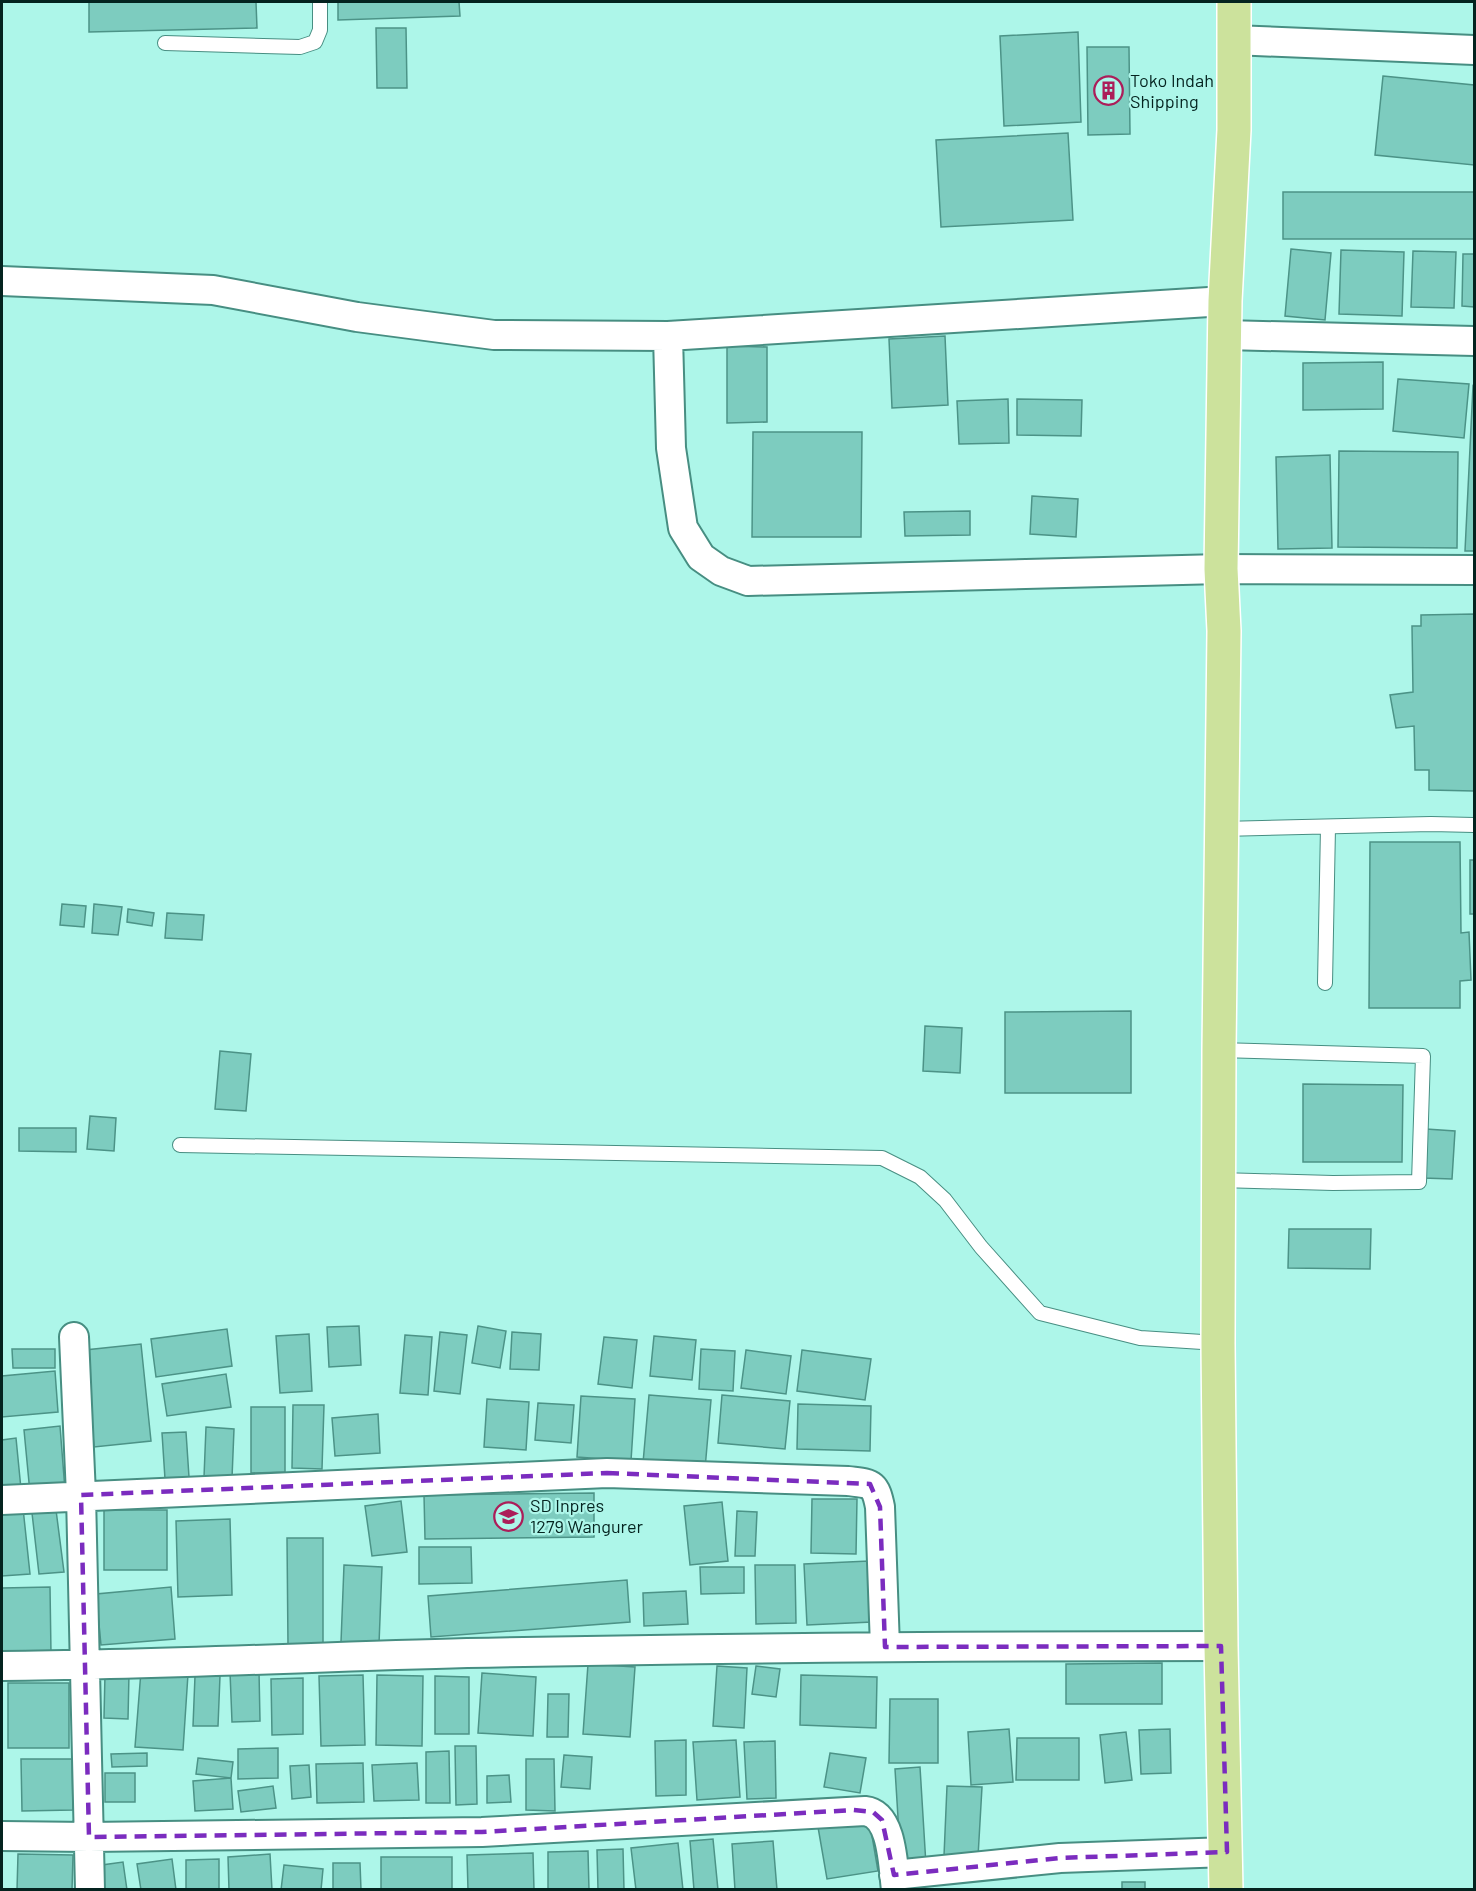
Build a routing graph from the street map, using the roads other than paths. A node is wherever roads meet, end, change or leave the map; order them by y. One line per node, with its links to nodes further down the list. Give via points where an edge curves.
1 (320, 2): 4 (lane, via 320,30 315,42 300,47)
2 (1234, 2): 3 (highway)
3 (1233, 40): 5 (street); 7 (highway, via 1234,130)
4 (165, 44)
5 (1474, 50)
6 (2, 281): 9 (street, via 213,290 357,318 494,335)
7 (1225, 301): 8 (highway); 9 (street)
8 (1226, 335): 10 (street); 11 (highway)
9 (668, 336): 11 (street, via 671,448 683,528 701,557 748,582)
10 (1474, 341)
11 (1221, 569): 12 (street); 15 (highway)
12 (1474, 570)
13 (1474, 825): 14 (lane)
14 (1328, 827): 15 (lane); 16 (lane)
15 (1221, 830): 17 (highway)
16 (1324, 983)
17 (1219, 1050): 19 (highway); 19 (lane, via 1423,1056 1419,1182)
18 (180, 1145): 21 (lane, via 882,1158 920,1177 945,1200 1040,1313 1140,1338)
19 (1219, 1180): 21 (highway)
20 (74, 1337): 22 (street)
21 (1218, 1343): 24 (highway)
22 (81, 1495): 23 (street); 25 (street, via 607,1473 870,1484 877,1491 880,1507); 26 (street)
23 (2, 1500)
24 (1221, 1646): 25 (street); 30 (highway)
25 (885, 1647): 26 (street, via 751,1647)
26 (85, 1665): 27 (street); 29 (street)
27 (2, 1666)
28 (2, 1836): 29 (street)
29 (89, 1838): 31 (street, via 483,1832 853,1810 873,1812 882,1820); 32 (street)
30 (1227, 1852): 31 (street, via 1060,1858); 33 (highway)
31 (895, 1882)
32 (90, 1890)
33 (1226, 1890)

